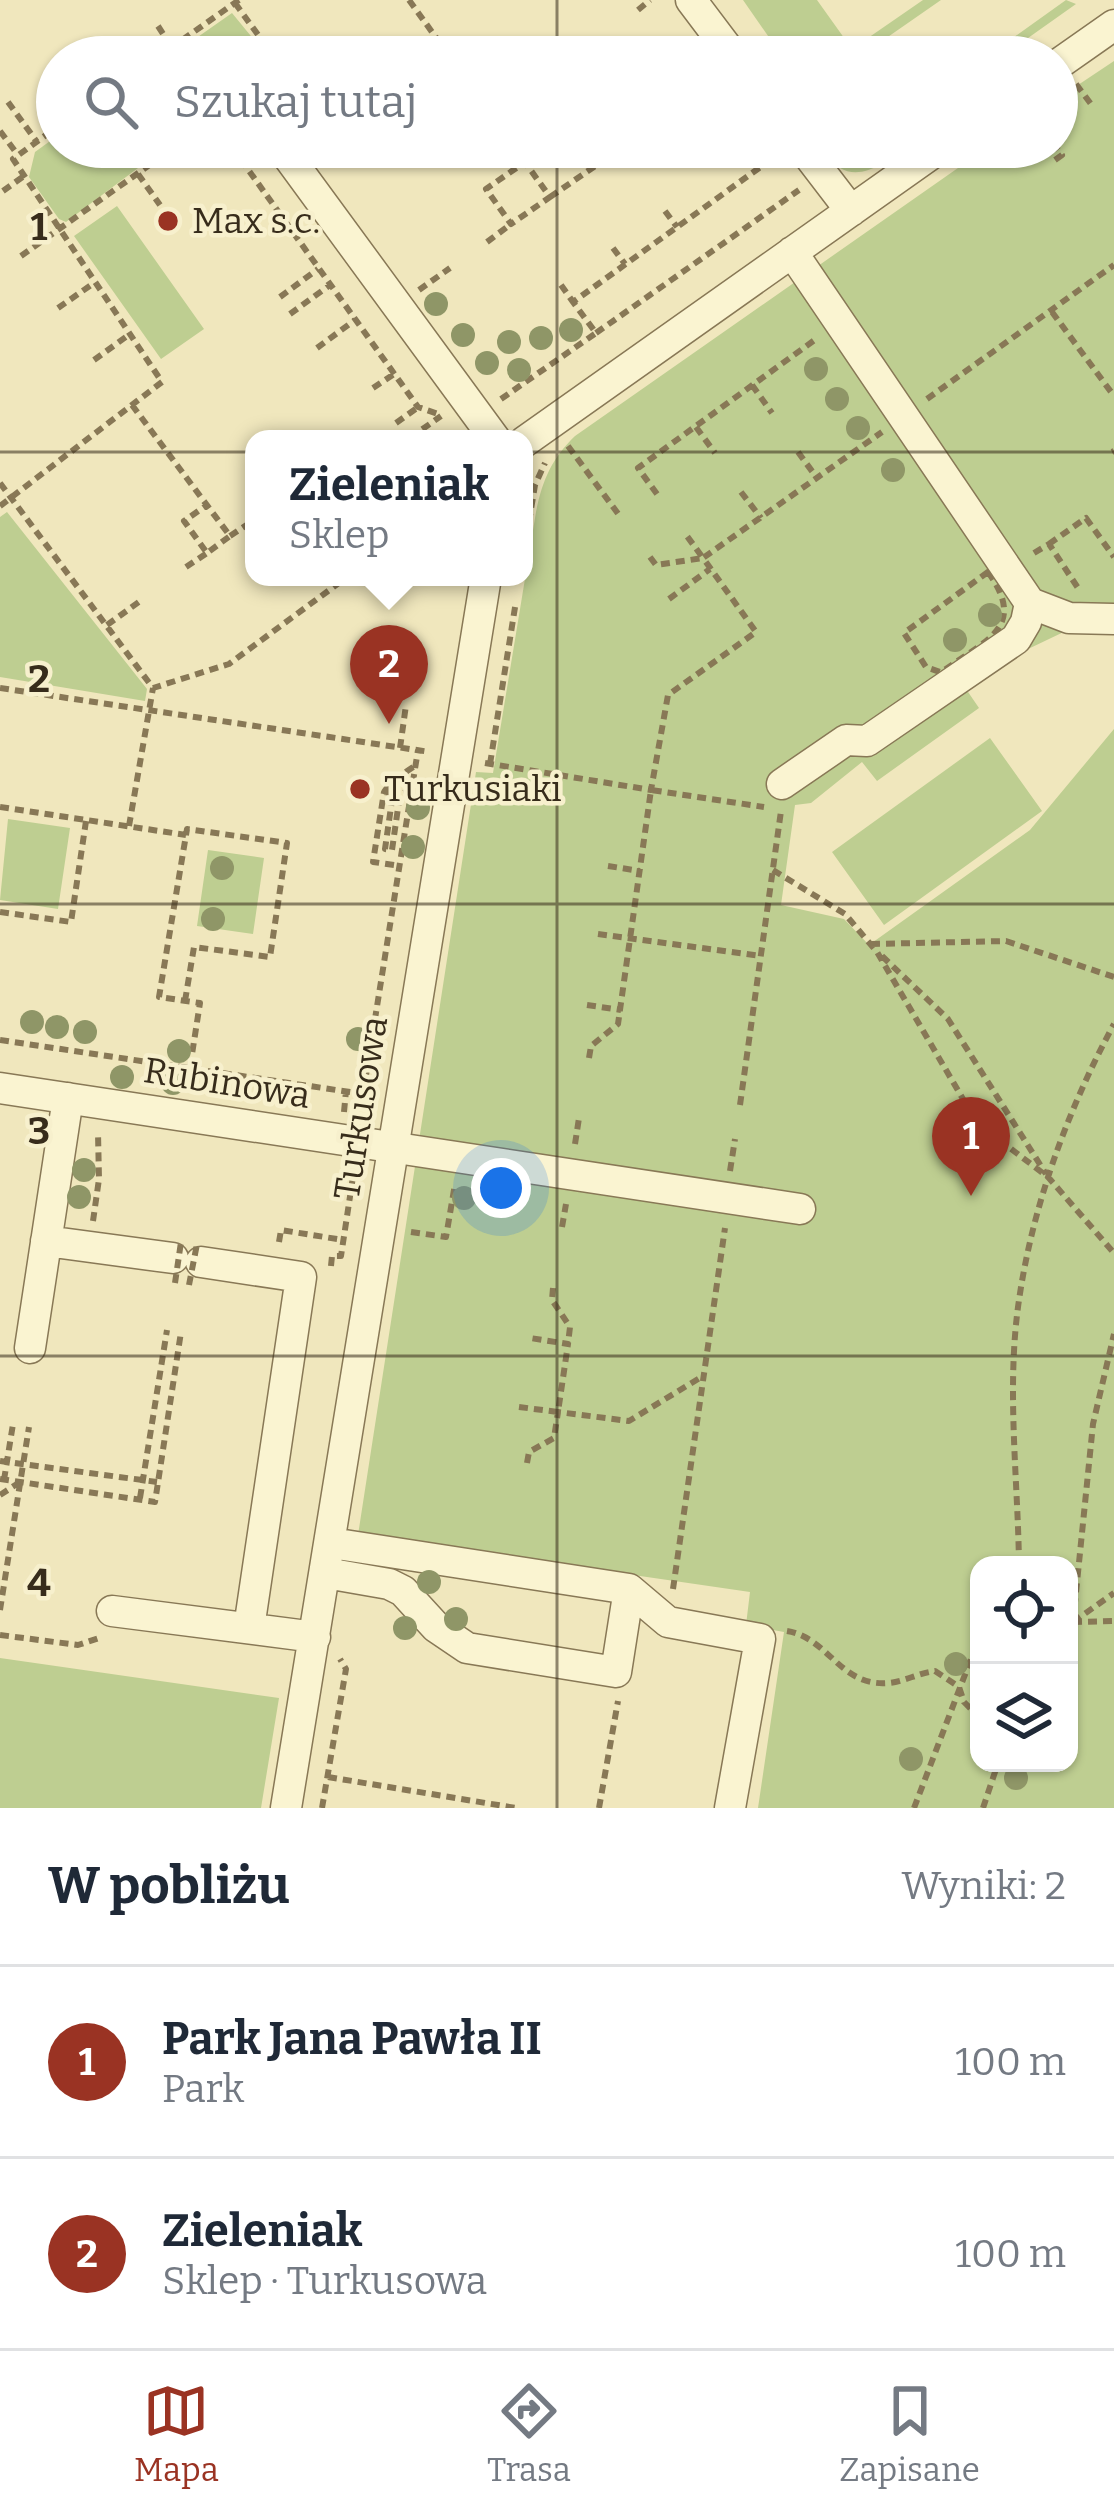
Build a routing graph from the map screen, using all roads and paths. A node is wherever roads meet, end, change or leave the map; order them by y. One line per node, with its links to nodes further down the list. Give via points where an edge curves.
1 (218, 0): 6 (path)
2 (409, 0): 13 (path)
3 (650, 0): 7 (path)
4 (691, 0): 14 (street)
5 (237, 1): 6 (path); 12 (path)
6 (225, 10): 11 (path)
7 (638, 10)
8 (1114, 25): 15 (street)
9 (158, 26): 10 (path)
10 (165, 36)
11 (188, 36)
12 (260, 36)
13 (435, 36)
14 (718, 36)
15 (1078, 60)
16 (1078, 88): 18 (path)
17 (8, 102): 20 (path)
18 (1091, 104)
19 (1, 135): 22 (path)
20 (36, 141)
21 (36, 143): 22 (path)
22 (18, 155): 33 (path, via 13,159)
23 (146, 168): 32 (path)
24 (247, 168): 50 (path)
25 (296, 168): 78 (street)
26 (515, 168): 40 (path, via 486,189)
27 (530, 168): 36 (path)
28 (592, 168): 36 (path)
29 (759, 168): 41 (path)
30 (818, 168): 39 (street)
31 (911, 168): 39 (street)
32 (138, 174): 37 (path); 42 (path)
33 (25, 176): 35 (path); 42 (path)
34 (805, 186): 61 (path)
35 (3, 191)
36 (550, 197): 40 (path)
37 (160, 206)
38 (665, 211): 41 (path)
39 (850, 211): 45 (street)
40 (512, 224): 43 (path)
41 (677, 227): 47 (path)
42 (60, 230): 46 (path); 51 (path)
43 (487, 242)
44 (613, 248): 47 (path)
45 (792, 252): 74 (street); 79 (street)
46 (21, 256)
47 (625, 265): 56 (path)
48 (1114, 266): 58 (path)
49 (451, 268): 54 (path)
50 (318, 269): 52 (path); 55 (path)
51 (95, 282): 57 (path); 62 (path)
52 (330, 285): 59 (path); 60 (path)
53 (562, 285): 56 (path)
54 (412, 295)
55 (280, 297)
56 (573, 302): 61 (path)
57 (58, 308)
58 (1051, 311): 69 (path); 74 (path)
59 (290, 314)
60 (355, 320): 64 (path); 66 (path)
61 (596, 333): 71 (path)
62 (130, 334): 65 (path); 70 (path, via 162,382)
63 (824, 334): 67 (path)
64 (317, 348)
65 (94, 360)
66 (394, 374): 68 (path); 72 (path)
67 (752, 386): 73 (path); 76 (path)
68 (374, 388)
69 (1114, 396)
70 (132, 405): 87 (path); 94 (path)
71 (492, 405)
72 (418, 407): 75 (path); 77 (path, via 446,417)
73 (772, 413)
74 (904, 416): 83 (path); 107 (street)
75 (395, 423)
76 (695, 427): 82 (path); 86 (path, via 638,468)
77 (424, 430)
78 (488, 430)
79 (533, 436)
80 (563, 440): 90 (path)
81 (798, 452): 83 (path)
82 (715, 454)
83 (817, 478): 91 (path)
84 (0, 483): 87 (path)
85 (741, 492): 91 (path)
86 (657, 494)
87 (10, 498): 89 (path); 109 (path)
88 (206, 505): 96 (path, via 184,521)
89 (0, 506)
90 (619, 515)
91 (761, 518): 99 (path)
92 (245, 526): 94 (path)
93 (684, 532): 99 (path)
94 (230, 536): 96 (path)
95 (1048, 544): 98 (path, via 1086,518)
96 (207, 553): 100 (path)
97 (650, 557): 99 (path, via 656,565)
98 (1114, 557)
99 (703, 559): 101 (path)
100 (186, 567)
101 (711, 568): 105 (path); 121 (path, via 756,632 668,695)
102 (334, 586): 112 (path, via 229,664)
103 (485, 586): 117 (street, Turkusowa)
104 (143, 599): 109 (path)
105 (669, 599)
106 (516, 600): 121 (path, via 490,764)
107 (1030, 603): 108 (street, via 1069,618); 119 (street, via 1016,639 867,741 846,740)
108 (1114, 620)
109 (106, 626): 112 (path)
110 (904, 633): 110 (path, via 926,667 940,672 997,632 1004,596 988,572)
111 (0, 688): 114 (path)
112 (153, 688): 114 (path)
113 (406, 705): 115 (path)
114 (148, 711): 115 (path); 125 (path)
115 (400, 748): 116 (path)
116 (418, 750): 117 (path); 118 (path)
117 (458, 756): 148 (street, Turkusowa)
118 (416, 765): 120 (path); 122 (path)
119 (782, 784)
120 (412, 790): 122 (path, via 400,794 392,850 385,849 393,794); 143 (path, via 363,1094)
121 (651, 790): 129 (path, via 782,810); 130 (path)
122 (384, 792): 127 (path, via 373,862)
123 (0, 807): 124 (path)
124 (86, 821): 125 (path); 131 (path, via 70,922)
125 (129, 827): 126 (path)
126 (186, 835): 137 (path, via 159,997); 137 (path, via 187,829 287,842 270,957 194,946)
127 (394, 865)
128 (608, 866): 130 (path)
129 (773, 869): 134 (path, via 845,914); 135 (path)
130 (640, 871): 133 (path)
131 (0, 912)
132 (598, 934): 133 (path)
133 (631, 939): 135 (path); 139 (path)
134 (870, 944): 136 (path, via 1006,941); 150 (path, via 948,1018); 150 (path, via 977,1123)
135 (761, 956): 146 (path)
136 (1114, 977)
137 (185, 1001): 143 (path, via 200,1003)
138 (587, 1005): 139 (path)
139 (621, 1010): 142 (path)
140 (1114, 1024): 150 (path)
141 (0, 1040): 143 (path)
142 (589, 1058)
143 (190, 1067)
144 (0, 1088): 145 (street, Rubinowa)
145 (68, 1098): 148 (street, Rubinowa); 156 (street)
146 (740, 1105)
147 (100, 1124): 153 (path)
148 (394, 1147): 149 (street, Rubinowa); 181 (street, Turkusowa)
149 (449, 1164): 151 (street, Rubinowa); 154 (path, via 446,1237)
150 (1048, 1177): 158 (path); 180 (path, via 1019,1301)
151 (729, 1198): 152 (street, Rubinowa); 166 (path)
152 (800, 1209)
153 (92, 1223)
154 (396, 1230)
155 (343, 1240): 157 (path, via 281,1230)
156 (46, 1241): 165 (street); 191 (street, via 302,1277)
157 (278, 1252)
158 (1114, 1253)
159 (553, 1288): 164 (path, via 571,1327)
160 (167, 1330): 175 (path)
161 (181, 1332): 177 (path)
162 (1114, 1334): 182 (path, via 1093,1424)
163 (530, 1337): 164 (path)
164 (568, 1344): 168 (path)
165 (30, 1348)
166 (703, 1376): 168 (path, via 629,1421); 189 (path)
167 (519, 1407): 168 (path)
168 (558, 1412): 172 (path, via 554,1438 529,1452)
169 (13, 1424): 171 (path)
170 (29, 1427): 173 (path)
171 (3, 1462): 173 (path); 174 (path)
172 (527, 1463)
173 (22, 1464): 175 (path); 176 (path)
174 (2, 1479): 176 (path)
175 (143, 1480): 177 (path); 179 (path)
176 (20, 1482): 178 (path); 179 (path); 185 (path)
177 (158, 1482): 179 (path, via 154,1502)
178 (0, 1495)
179 (140, 1499)
180 (1019, 1556)
181 (329, 1558): 183 (street); 183 (street, via 403,1591 466,1648 616,1672); 194 (street, Turkusowa)
182 (1078, 1559)
183 (629, 1588): 189 (street)
184 (1114, 1593): 187 (path)
185 (0, 1610)
186 (125, 1613): 191 (street); 192 (path, via 111,1634 78,1645)
187 (1078, 1617)
188 (1114, 1621): 190 (path)
189 (668, 1622): 193 (street)
190 (1078, 1622)
191 (249, 1628): 194 (street)
192 (0, 1635)
193 (760, 1639): 197 (path, via 800,1633 854,1678 889,1683 935,1671); 206 (street)
194 (321, 1646): 200 (path, via 346,1669); 202 (street, Turkusowa)
195 (970, 1660): 197 (path)
196 (620, 1687): 205 (path)
197 (959, 1687): 198 (path); 207 (path)
198 (970, 1708)
199 (995, 1772): 208 (path)
200 (328, 1777): 201 (path); 203 (path)
201 (482, 1805): 204 (path)
202 (286, 1808)
203 (322, 1808)
204 (516, 1808)
205 (599, 1808)
206 (730, 1808)
207 (914, 1808)
208 (983, 1808)

